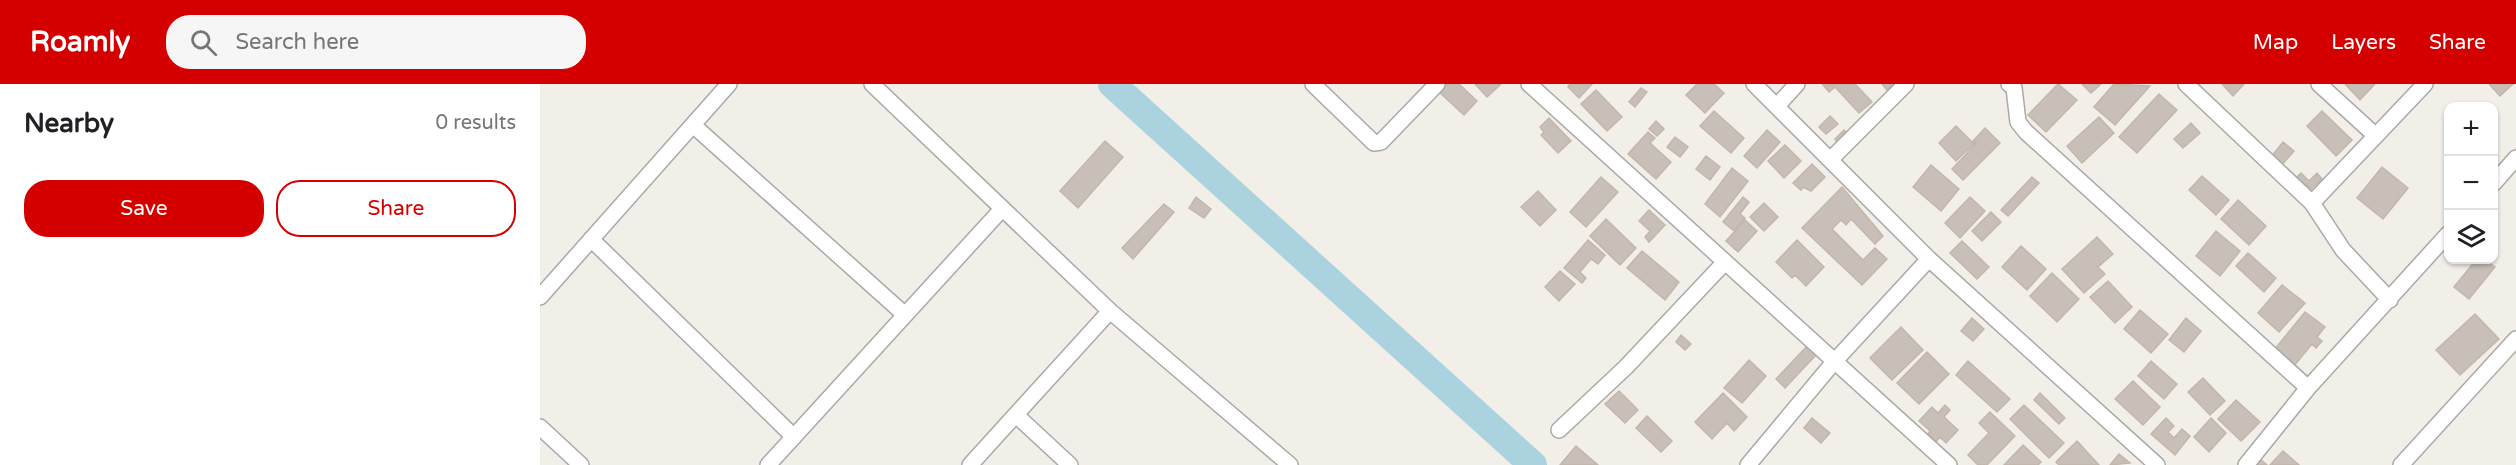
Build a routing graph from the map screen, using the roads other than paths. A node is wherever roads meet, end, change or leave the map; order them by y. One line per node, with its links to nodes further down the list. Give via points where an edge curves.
1 (729, 84): 14 (street)
2 (872, 84): 20 (street)
3 (1313, 84): 4 (street, via 1374,143 1381,142)
4 (1437, 84)
5 (1529, 84): 24 (street)
6 (1754, 84): 13 (street)
7 (1797, 84): 13 (street)
8 (1906, 84): 17 (street)
9 (2186, 84): 19 (street)
10 (2319, 84): 15 (street)
11 (2425, 84): 15 (street)
12 (2013, 85): 31 (street, via 2018,122 2026,132)
13 (1777, 106): 17 (street)
14 (693, 125): 21 (street); 28 (street)
15 (2376, 136): 19 (street)
16 (2516, 158): 18 (street)
17 (1831, 159): 23 (street)
18 (2498, 178)
19 (2312, 204): 26 (street, via 2343,250)
20 (1002, 209): 27 (street); 28 (street)
21 (591, 239): 25 (street); 35 (street)
22 (2444, 239): 26 (street)
23 (1929, 259): 30 (street); 43 (street)
24 (1725, 262): 30 (street); 34 (street, via 1626,367)
25 (540, 297)
26 (2390, 300): 31 (street)
27 (1110, 311): 32 (street); 40 (street)
28 (904, 314): 35 (street)
29 (2516, 339): 45 (street)
30 (1833, 363): 41 (street); 42 (street)
31 (2308, 388): 44 (street)
32 (1016, 415): 38 (street); 39 (street)
33 (540, 427): 36 (street)
34 (1559, 430)
35 (794, 437): 37 (street)
36 (581, 465)
37 (768, 465)
38 (970, 465)
39 (1070, 465)
40 (1290, 465)
41 (1748, 465)
42 (1949, 465)
43 (2157, 465)
44 (2246, 465)
45 (2401, 465)

